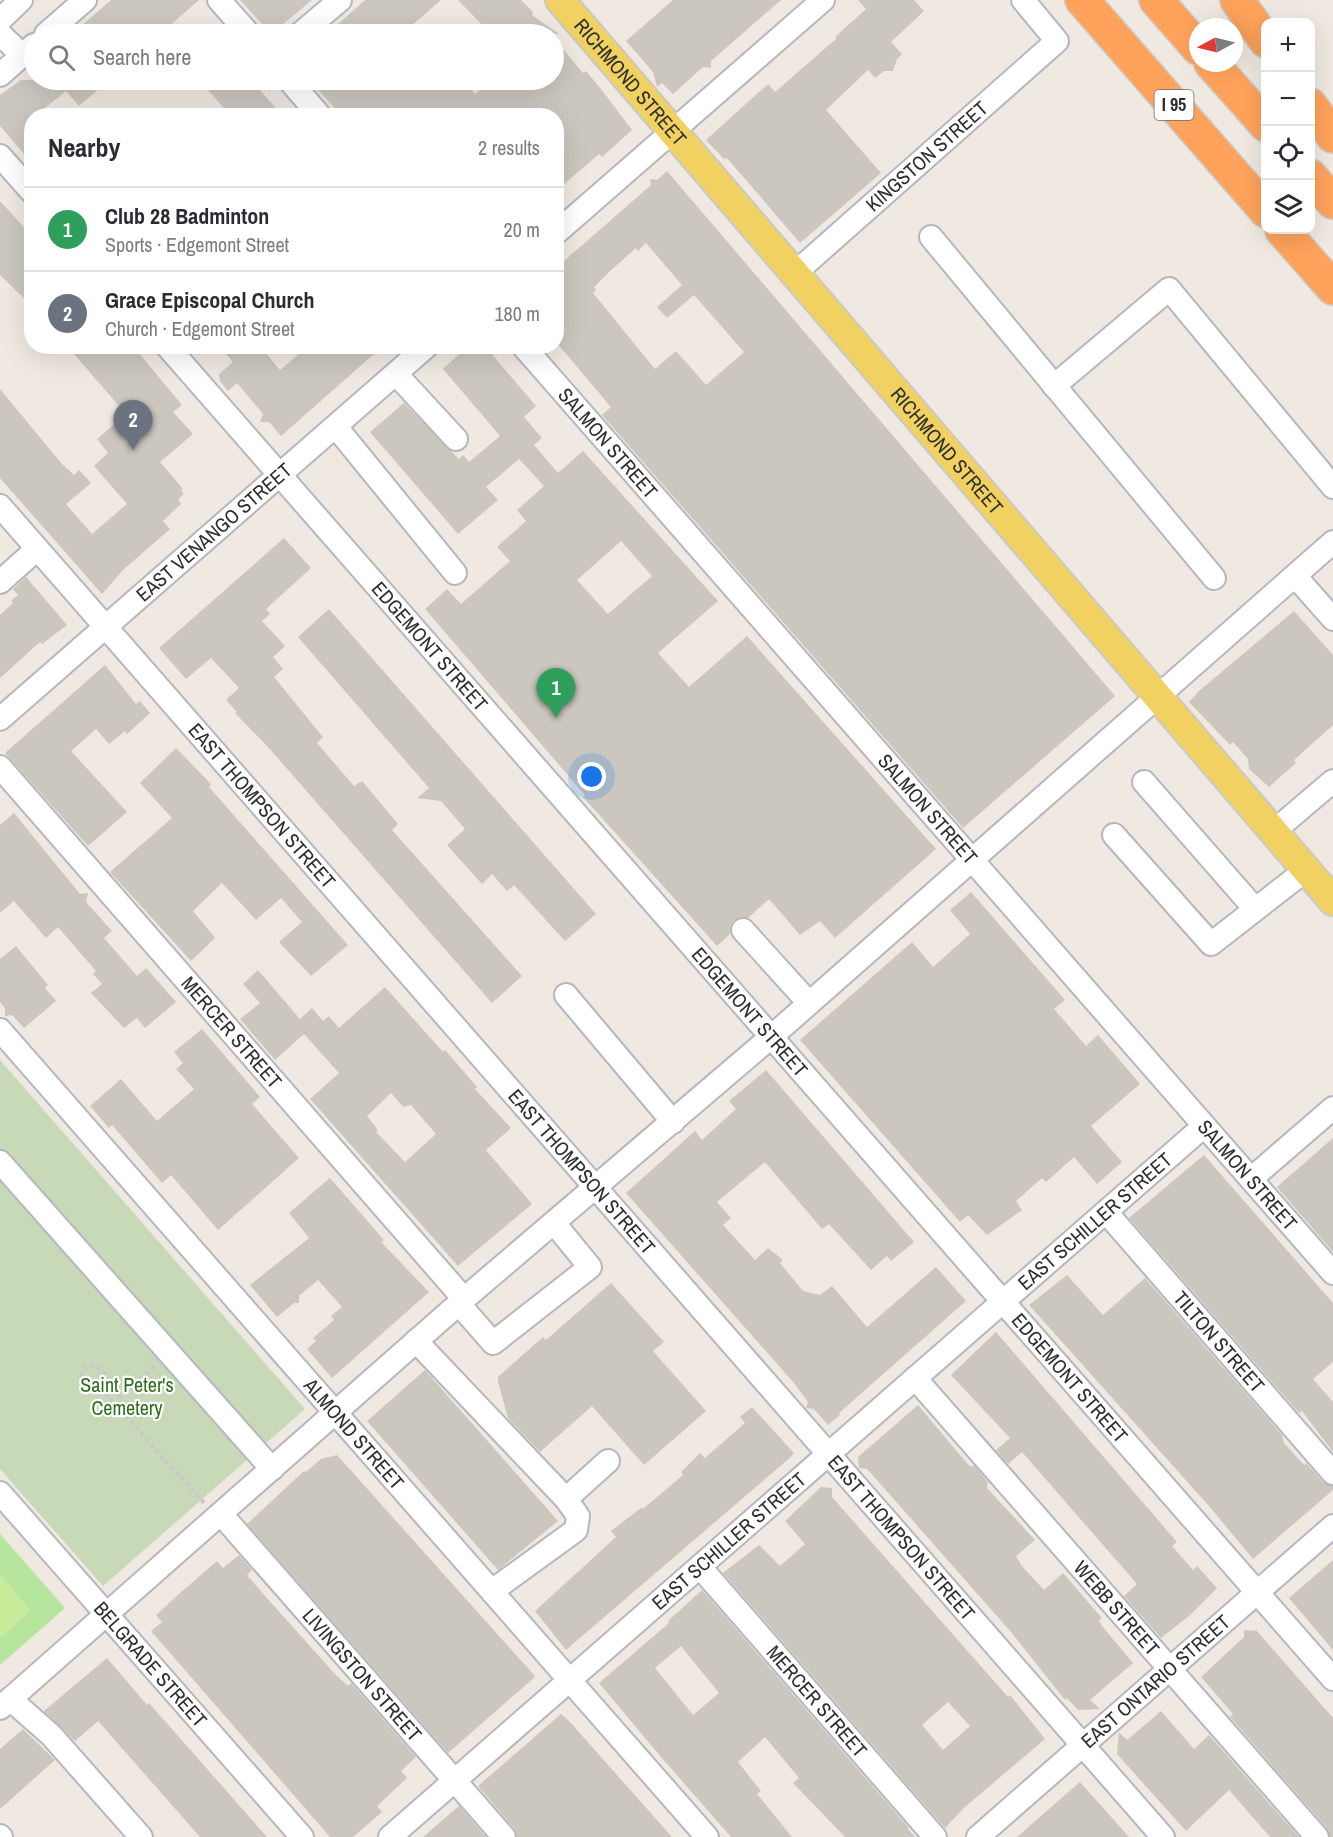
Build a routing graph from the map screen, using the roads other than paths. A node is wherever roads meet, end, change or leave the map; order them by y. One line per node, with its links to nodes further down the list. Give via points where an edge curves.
1 (21, 0): 11 (street)
2 (86, 0): 12 (street)
3 (219, 0): 13 (street)
4 (340, 0): 14 (street)
5 (560, 0): 26 (main road, RICHMOND STREET)
6 (823, 0): 26 (street)
7 (1023, 0): 36 (street, KINGSTON STREET, via 1057,40)
8 (1082, 0): 32 (highway, I 95)
9 (1156, 0): 17 (highway)
10 (1237, 0): 16 (highway)
11 (0, 20)
12 (58, 24)
13 (240, 24)
14 (312, 24)
15 (0, 34): 18 (street)
16 (1261, 34)
17 (1189, 38)
18 (24, 48)
19 (24, 54): 21 (street)
20 (1219, 72): 25 (highway)
21 (0, 75)
22 (298, 90): 23 (street)
23 (313, 108)
24 (1315, 111): 27 (highway)
25 (1261, 119)
26 (673, 131): 33 (street); 36 (main road, RICHMOND STREET)
27 (1333, 136)
28 (0, 156): 30 (street)
29 (1314, 180): 31 (highway)
30 (24, 183)
31 (1333, 202)
32 (1261, 205)
33 (564, 226)
34 (1286, 234): 37 (highway)
35 (931, 237): 42 (street)
36 (795, 273): 56 (main road, RICHMOND STREET)
37 (1333, 288)
38 (174, 354): 45 (street, EDGEMONT STREET)
39 (418, 354): 41 (street, EAST VENANGO STREET)
40 (530, 354): 63 (street, SALMON STREET)
41 (396, 374): 43 (street, EAST VENANGO STREET); 44 (street)
42 (1054, 386): 46 (street, via 1169,289); 52 (street)
43 (336, 427): 45 (street, EAST VENANGO STREET); 50 (street)
44 (456, 438)
45 (280, 476): 55 (street, EAST VENANGO STREET); 71 (street, EDGEMONT STREET)
46 (1333, 487)
47 (0, 506): 49 (street, EAST THOMPSON STREET)
48 (1333, 542): 51 (street)
49 (37, 549): 53 (street); 55 (street, EAST THOMPSON STREET)
50 (455, 573)
51 (1295, 576): 54 (street); 56 (street)
52 (1214, 578)
53 (0, 582)
54 (1333, 619)
55 (107, 628): 57 (street, EAST VENANGO STREET); 77 (street, EAST THOMPSON STREET)
56 (1155, 696): 61 (main road, RICHMOND STREET); 63 (street)
57 (0, 719)
58 (0, 767): 81 (street, MERCER STREET)
59 (1333, 781): 61 (street)
60 (1144, 782): 66 (street)
61 (1273, 832): 64 (main road, RICHMOND STREET)
62 (1114, 835): 66 (street, via 1211,944)
63 (970, 859): 69 (street); 74 (street, SALMON STREET)
64 (1306, 870): 65 (main road, RICHMOND STREET); 66 (street)
65 (1333, 901)
66 (1255, 909)
67 (743, 930): 69 (street)
68 (566, 995): 73 (street)
69 (809, 1003): 71 (street)
70 (0, 1030): 85 (street, ALMOND STREET)
71 (771, 1037): 73 (street); 82 (street, EDGEMONT STREET)
72 (1333, 1108): 76 (street)
73 (673, 1122): 77 (street)
74 (1204, 1126): 76 (street, SALMON STREET); 78 (street, EAST SCHILLER STREET)
75 (0, 1162): 88 (street)
76 (1251, 1179): 80 (street, SALMON STREET)
77 (598, 1187): 79 (street); 86 (street, EAST THOMPSON STREET)
78 (1106, 1212): 82 (street, EAST SCHILLER STREET); 89 (street, TILTON STREET)
79 (554, 1223): 81 (street); 81 (street, MERCER STREET, via 590,1267 492,1343)
80 (1333, 1273)
81 (461, 1301): 83 (street)
82 (1003, 1301): 84 (street, EAST SCHILLER STREET); 96 (street, EDGEMONT STREET)
83 (416, 1341): 85 (street); 91 (street)
84 (915, 1378): 86 (street, EAST SCHILLER STREET); 98 (street, WEBB STREET)
85 (335, 1413): 88 (street); 95 (street, ALMOND STREET)
86 (829, 1452): 94 (street, EAST SCHILLER STREET); 102 (street, EAST THOMPSON STREET)
87 (608, 1461): 91 (street)
88 (272, 1469): 92 (street)
89 (1333, 1473)
90 (0, 1493): 97 (street, BELGRADE STREET)
91 (566, 1499): 95 (street, via 579,1516 576,1530)
92 (219, 1516): 97 (street); 103 (street, LIVINGSTON STREET)
93 (1333, 1526): 96 (street, EAST ONTARIO STREET)
94 (700, 1567): 100 (street, EAST SCHILLER STREET); 109 (street, MERCER STREET)
95 (492, 1591): 100 (street, ALMOND STREET)
96 (1257, 1593): 98 (street, EAST ONTARIO STREET); 99 (street, EDGEMONT STREET)
97 (107, 1614): 101 (street); 105 (street, BELGRADE STREET)
98 (1170, 1669): 102 (street, EAST ONTARIO STREET); 112 (street, WEBB STREET)
99 (1333, 1679)
100 (570, 1680): 103 (street, EAST SCHILLER STREET); 108 (street, ALMOND STREET)
101 (5, 1703): 104 (street, via 51,1735)
102 (1082, 1745): 110 (street, EAST ONTARIO STREET); 111 (street, EAST THOMPSON STREET)
103 (455, 1781): 106 (street, EAST SCHILLER STREET); 107 (street, LIVINGSTON STREET)
104 (141, 1837)
105 (302, 1837)
106 (390, 1837)
107 (504, 1837)
108 (707, 1837)
109 (935, 1837)
110 (978, 1837)
111 (1163, 1837)
112 (1317, 1837)

